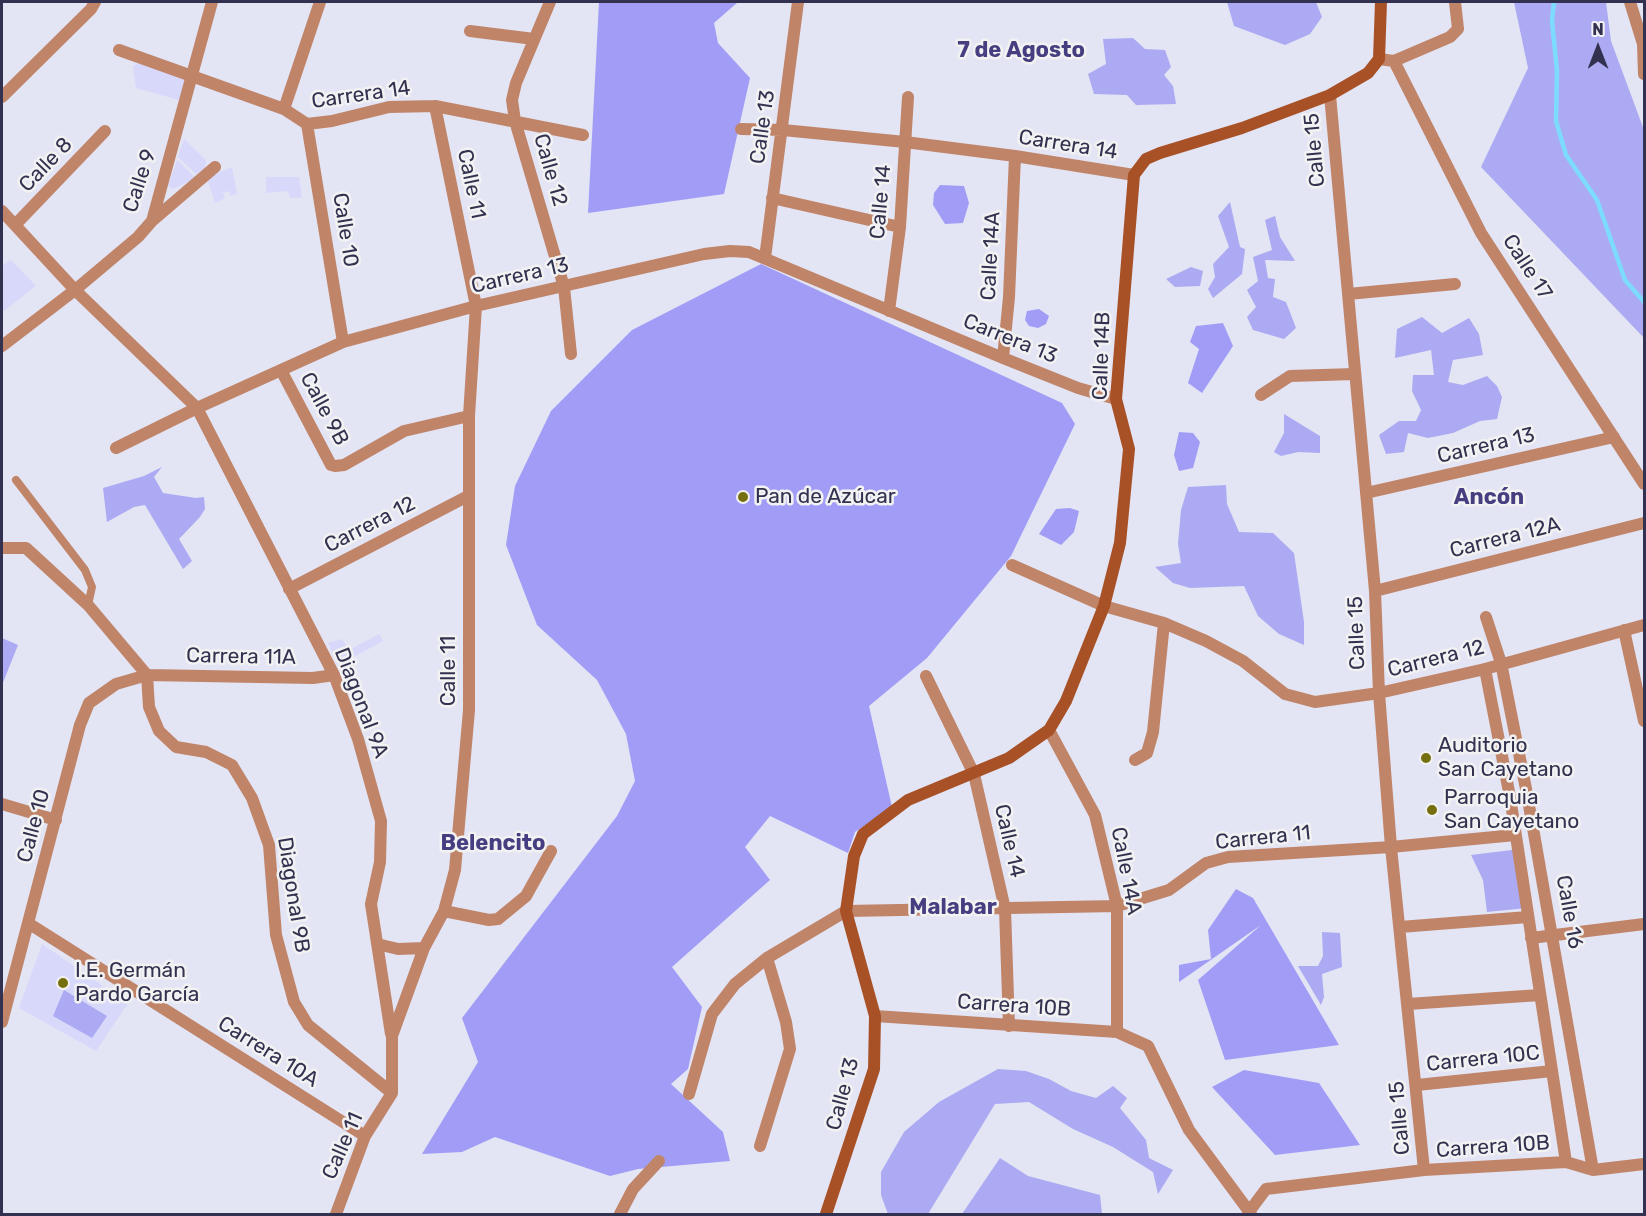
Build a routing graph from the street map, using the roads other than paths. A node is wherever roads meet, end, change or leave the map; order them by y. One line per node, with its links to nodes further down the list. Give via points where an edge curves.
1 (95, 2): 18 (street)
2 (212, 2): 15 (street, Calle 9)
3 (320, 2): 21 (street)
4 (550, 2): 10 (street, Calle 12)
5 (798, 2): 25 (street, Calle 13)
6 (1381, 2): 13 (street)
7 (1455, 2): 14 (street, via 1458,29 1450,37)
8 (1630, 2): 11 (street)
9 (470, 31): 10 (street)
10 (534, 39): 22 (street, Calle 12, via 512,100)
11 (1643, 44): 16 (street)
12 (119, 50): 15 (street, Carrera 14)
13 (1378, 59): 14 (street); 17 (street, Carrera 14, via 1368,73)
14 (1394, 61): 54 (street, Calle 17, via 1481,233)
15 (190, 74): 21 (street, Carrera 14); 34 (street, Calle 9)
16 (1644, 74)
17 (1330, 95): 31 (street, Carrera 14, via 1160,153 1146,159); 41 (street, Calle 15)
18 (2, 97)
19 (908, 97): 28 (street, Calle 14)
20 (435, 106): 22 (street, Carrera 14); 23 (street, Carrera 14, via 388,107 332,122); 42 (street, Calle 11)
21 (284, 109): 23 (street, Carrera 14)
22 (515, 121): 27 (street, Carrera 14); 39 (street, Calle 12)
23 (307, 124): 44 (street, Calle 10)
24 (741, 129): 25 (street, Carrera 14)
25 (783, 130): 28 (street, Carrera 14); 32 (street, Calle 13)
26 (105, 131): 35 (street, Calle 8)
27 (583, 135)
28 (905, 142): 29 (street, Carrera 14); 36 (street, Calle 14)
29 (1015, 156): 31 (street, Carrera 14); 47 (street, Calle 14A, via 1010,297)
30 (215, 167): 34 (street)
31 (1134, 175): 51 (street, Calle 14B)
32 (772, 198): 36 (street); 37 (street, Calle 13)
33 (2, 211): 35 (street)
34 (152, 221): 40 (street, Calle 9)
35 (15, 225): 40 (street)
36 (900, 227): 43 (street, Calle 14)
37 (765, 258): 39 (street, Carrera 13, via 749,252 704,254); 43 (street, Carrera 13)
38 (1455, 284): 41 (street)
39 (564, 286): 42 (street, Carrera 13); 46 (street, Calle 12)
40 (75, 290): 45 (street, Calle 9); 52 (street)
41 (1348, 294): 49 (street, Calle 15)
42 (476, 306): 44 (street, Carrera 13); 53 (street, Calle 11)
43 (889, 311): 47 (street, Carrera 13)
44 (343, 342): 48 (street, Carrera 13)
45 (2, 346)
46 (571, 354)
47 (1003, 358): 51 (street, Carrera 13)
48 (282, 372): 52 (street, Carrera 13); 53 (street, Calle 9B, via 331,465 344,465 405,431)
49 (1355, 374): 50 (street, via 1290,376); 58 (street, Calle 15)
50 (1261, 395)
51 (1116, 399): 66 (street, Calle 14B, via 1129,449 1120,543)
52 (197, 408): 55 (street, Carrera 13); 63 (street, Diagonal 9A)
53 (469, 416): 59 (street, Calle 11)
54 (1614, 437): 57 (street, Calle 17); 58 (street, Carrera 13)
55 (116, 448)
56 (16, 480): 65 (lane, via 85,570 92,586)
57 (1644, 484)
58 (1366, 493): 64 (street, Calle 15)
59 (468, 496): 63 (street, Carrera 12); 90 (street, Calle 11, via 469,710 455,870)
60 (1644, 523): 64 (street, Carrera 12A)
61 (2, 548): 65 (street, via 26,548)
62 (1012, 565): 66 (street, Carrera 12)
63 (289, 589): 74 (street, Diagonal 9A)
64 (1375, 591): 76 (street, Calle 15)
65 (88, 605): 73 (street)
66 (1104, 606): 68 (street, Carrera 12); 78 (street, Calle 14B, via 1066,700)
67 (1486, 617): 71 (street, Calle 16)
68 (1164, 623): 76 (street, Carrera 12, via 1243,661 1285,694 1315,702); 79 (street, via 1152,732 1147,753)
69 (1644, 625): 70 (street, Carrera 12)
70 (1624, 630): 71 (street, Carrera 12); 77 (street)
71 (1501, 663): 72 (street, Carrera 12); 81 (street, Calle 16)
72 (1485, 669): 76 (street, Carrera 12); 82 (street, Calle 16)
73 (147, 675): 74 (street, Carrera 11A, via 313,678); 84 (street, Calle 10, via 116,684 89,703); 110 (street, Diagonal 9B, via 148,707 159,731 176,747 206,752 232,765 252,798 269,845 276,935 294,1002 308,1025)
74 (334, 675): 98 (street, Diagonal 9A, via 358,739 381,821 380,862 372,904)
75 (926, 676): 80 (street, Calle 14)
76 (1378, 693): 86 (street, Calle 15)
77 (1644, 721)
78 (1049, 730): 80 (street, via 1010,758); 88 (street, Calle 14A, via 1095,815)
79 (1135, 760)
80 (974, 774): 89 (street, Calle 14); 91 (street, via 908,800 863,834 854,856)
81 (1527, 794): 82 (street); 96 (street, Calle 16)
82 (1510, 797): 85 (street, Calle 16)
83 (2, 804): 84 (street)
84 (56, 820): 93 (street, Calle 10)
85 (1515, 835): 86 (street, Carrera 11); 92 (street, Calle 16)
86 (1391, 847): 88 (street, Carrera 11, via 1228,858 1206,863 1169,890); 95 (street, Calle 15)
87 (551, 851): 90 (street, via 526,896 498,919)
88 (1117, 906): 89 (street, Carrera 11); 106 (street, Calle 14A)
89 (1005, 909): 91 (street, Carrera 11); 105 (street, Calle 14)
90 (444, 911): 99 (street, Calle 11)
91 (846, 911): 100 (street); 103 (street, Calle 13)
92 (1528, 916): 95 (street); 97 (street, Calle 16)
93 (28, 924): 104 (street, Calle 10); 112 (street, Carrera 10A)
94 (1644, 924): 96 (street)
95 (1400, 927): 102 (street, Calle 15)
96 (1554, 935): 97 (street); 118 (street, Calle 16)
97 (1531, 938): 101 (street, Calle 16)
98 (377, 944): 99 (street, via 398,949); 107 (street, Diagonal 9A)
99 (424, 948): 107 (street, Calle 11)
100 (767, 958): 111 (street, via 735,984 712,1014); 113 (street, via 790,1049)
101 (1540, 995): 102 (street); 108 (street, Calle 16)
102 (1408, 1004): 109 (street, Calle 15)
103 (875, 1016): 105 (street, Carrera 10B); 122 (street, Calle 13, via 874,1069)
104 (2, 1022)
105 (1010, 1026): 106 (street, Carrera 10B)
106 (1117, 1032): 119 (street, Carrera 10B, via 1148,1046 1189,1130)
107 (392, 1036): 110 (street, Calle 11)
108 (1552, 1071): 109 (street, Carrera 10C); 115 (street, Calle 16)
109 (1417, 1085): 117 (street, Calle 15)
110 (392, 1094): 112 (street, Calle 11)
111 (689, 1094)
112 (364, 1136): 120 (street, Calle 11)
113 (760, 1146)
114 (659, 1161): 121 (street, via 633,1188)
115 (1566, 1162): 117 (street, Carrera 10B); 118 (street, Carrera 10B)
116 (1644, 1164): 118 (street, Carrera 10B)
117 (1424, 1170): 119 (street, Carrera 10B, via 1266,1189)
118 (1593, 1170)
119 (1250, 1214)
120 (336, 1215)
121 (620, 1215)
122 (826, 1215)

